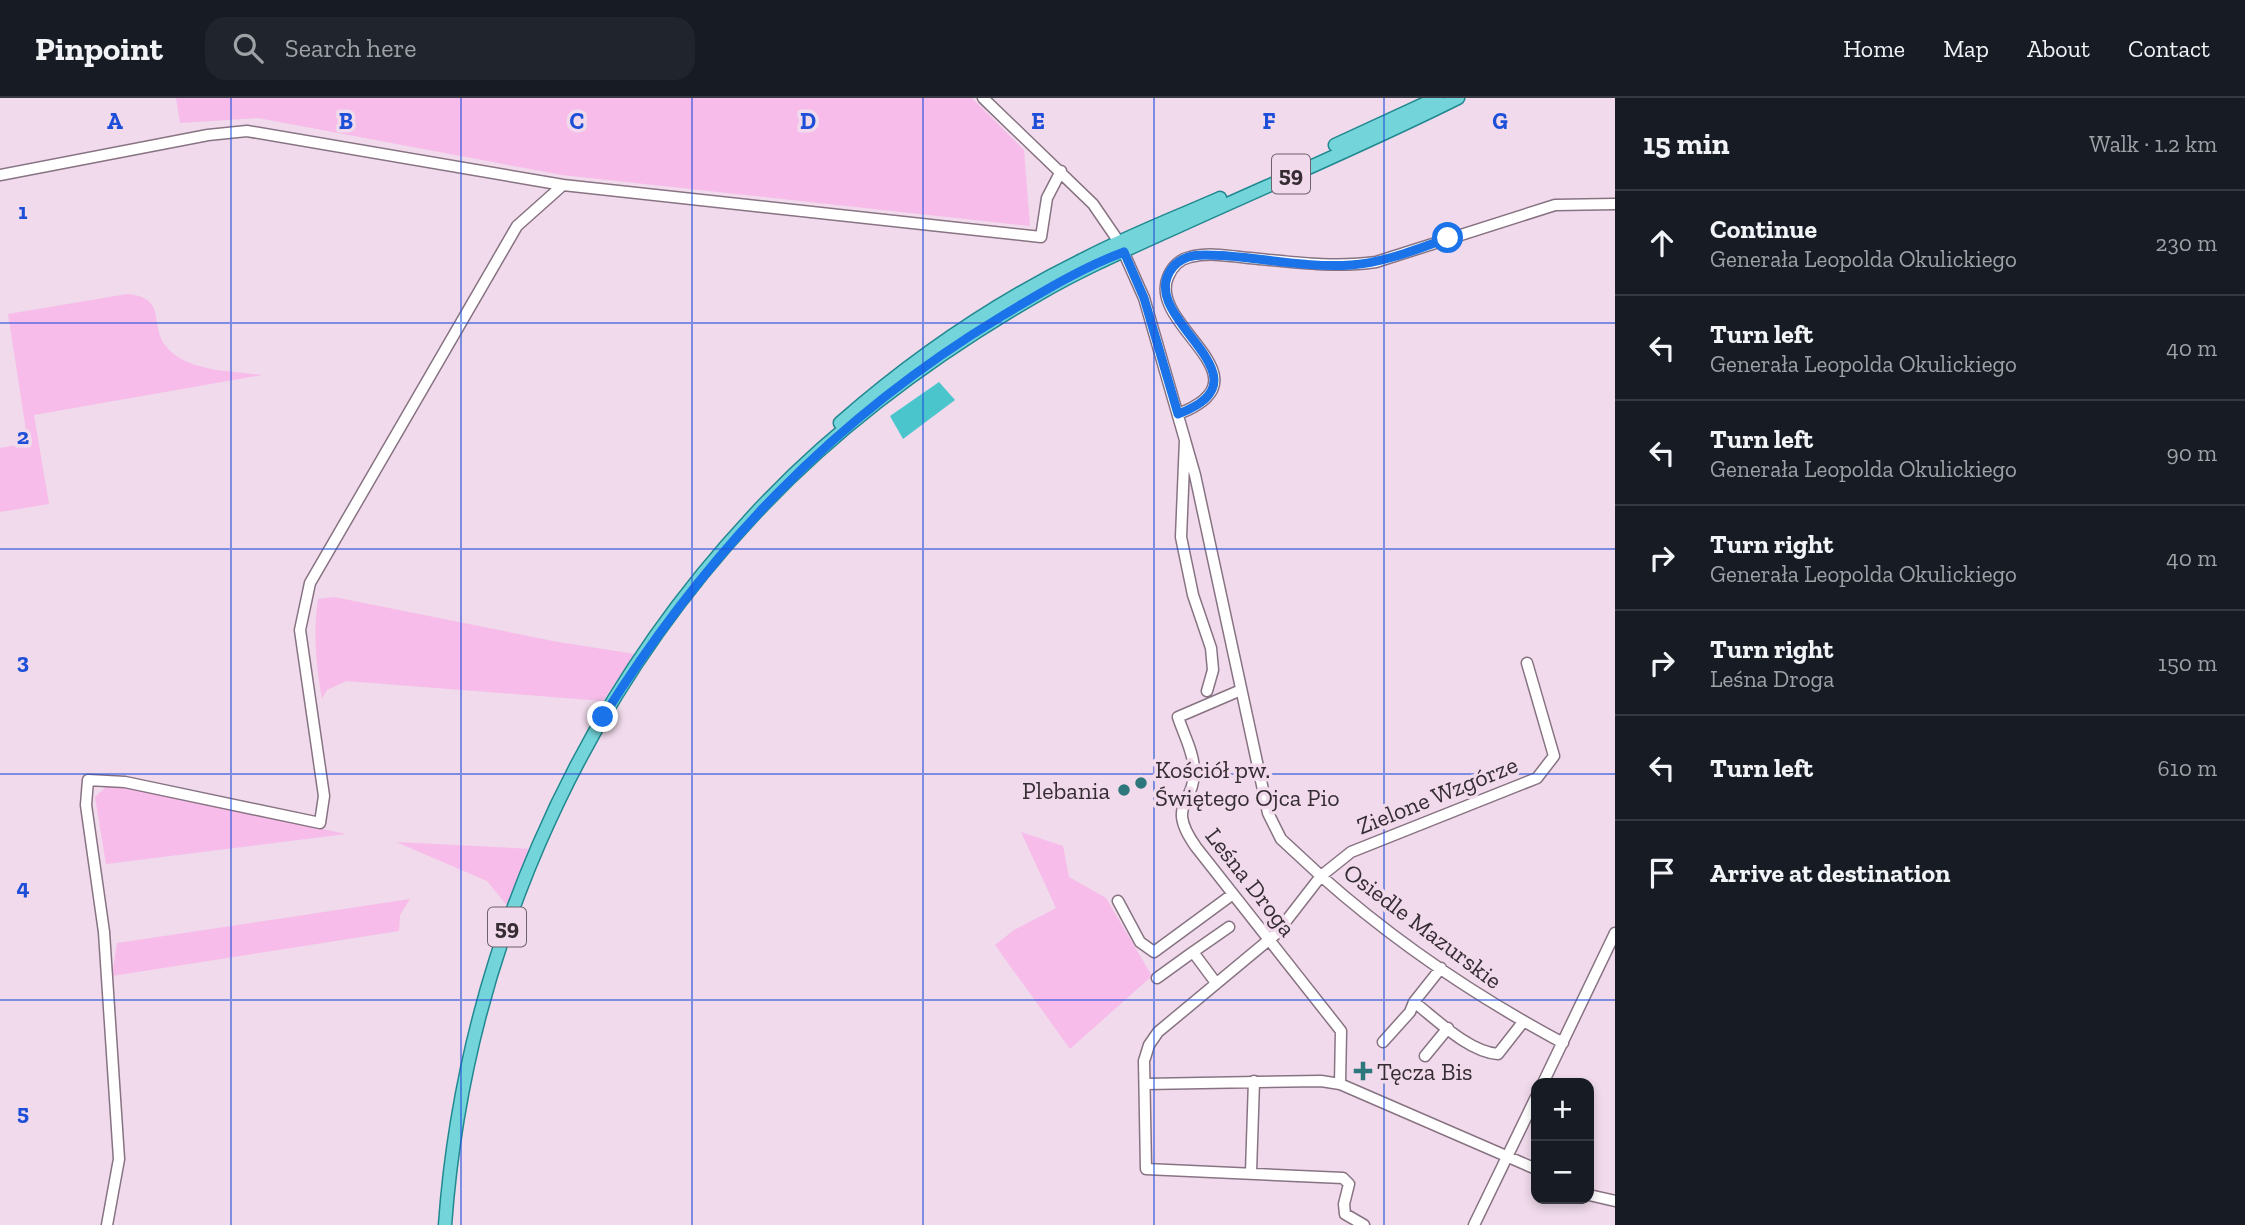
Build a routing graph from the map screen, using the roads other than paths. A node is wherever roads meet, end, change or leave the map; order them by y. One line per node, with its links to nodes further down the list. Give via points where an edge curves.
1 (983, 98): 4 (street)
2 (1437, 98): 8 (main road, 59)
3 (1458, 98): 8 (main road, 59)
4 (1061, 171): 6 (street, via 1047,198 1041,237); 8 (street, via 1093,204)
5 (0, 175): 6 (street, via 247,131)
6 (563, 186): 41 (street, via 517,226 310,583 300,630 324,796 320,823 125,782 88,780 86,805 104,932 119,1159)
7 (1615, 204): 9 (street, via 1555,205 1376,262 1349,266 1188,257 1173,267 1165,293 1169,306 1207,358 1213,385 1209,398)
8 (1121, 247): 9 (street, via 1144,298); 40 (main road, 59, via 973,333 888,394 772,496 704,572 641,659 603,717 550,820 515,903 480,1014 457,1114)
9 (1178, 414): 10 (street)
10 (1185, 440): 12 (street); 13 (street, via 1181,537 1193,595 1211,648 1213,670)
11 (1527, 663): 14 (street, Zielone Wzgórze, via 1554,756 1537,778 1351,852)
12 (1241, 690): 14 (street, via 1274,829); 15 (street, Leśna Droga, via 1178,717 1194,768 1182,805 1184,827)
13 (1207, 691)
14 (1321, 876): 19 (street, Osiedle Mazurskie); 21 (street, Osiedle Mazurskie)
15 (1233, 894): 16 (street, via 1154,952 1140,942); 19 (street, Leśna Droga)
16 (1118, 901)
17 (1229, 927): 20 (street)
18 (1615, 933): 28 (street)
19 (1269, 940): 23 (street, Osiedle Mazurskie); 33 (street, Leśna Droga, via 1341,1031)
20 (1194, 952): 22 (street); 23 (street)
21 (1441, 968): 24 (street); 25 (street, Osiedle Mazurskie)
22 (1157, 978)
23 (1216, 983): 32 (street, Osiedle Mazurskie, via 1158,1032 1144,1061)
24 (1414, 1002): 26 (street); 27 (street)
25 (1523, 1022): 26 (street, via 1498,1054 1487,1053); 28 (street, Osiedle Mazurskie)
26 (1448, 1028): 29 (street)
27 (1383, 1042)
28 (1563, 1043): 30 (street)
29 (1425, 1056)
30 (1546, 1078)
31 (1254, 1081): 32 (street); 33 (street); 37 (street)
32 (1145, 1084): 37 (street, Osiedle Mazurskie, via 1146,1169)
33 (1340, 1084): 35 (street)
34 (1531, 1107): 35 (street)
35 (1508, 1155): 36 (street); 43 (street)
36 (1531, 1166)
37 (1251, 1172): 42 (street, Osiedle Mazurskie, via 1343,1178 1349,1184 1345,1214)
38 (1594, 1196): 39 (street)
39 (1615, 1201)
40 (445, 1223)
41 (107, 1225)
42 (1364, 1225)
43 (1474, 1225)

